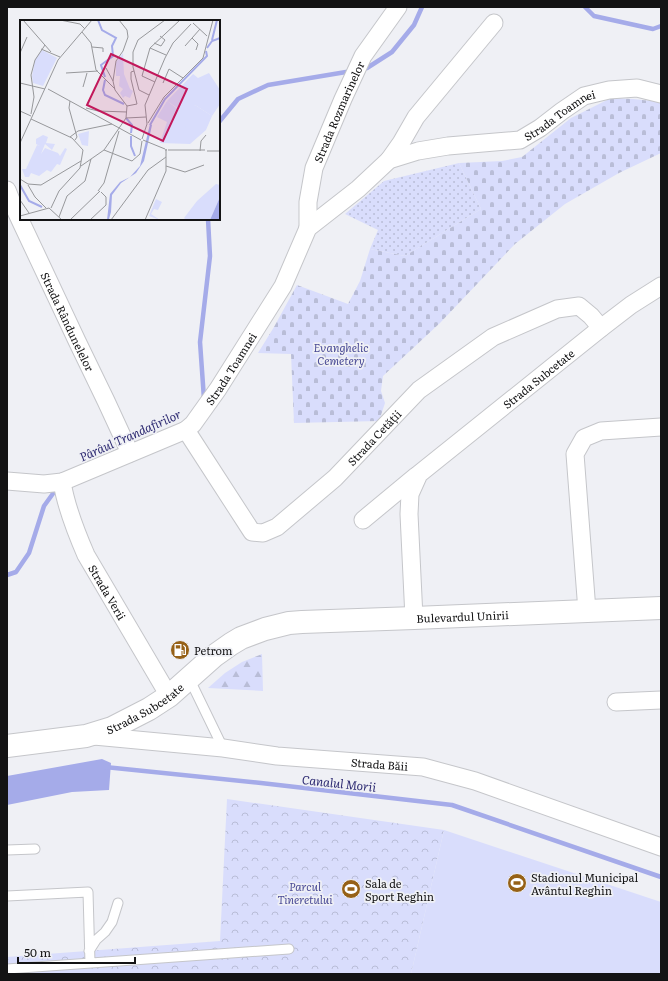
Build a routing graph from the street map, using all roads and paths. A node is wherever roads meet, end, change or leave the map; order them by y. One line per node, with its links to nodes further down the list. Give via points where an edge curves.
1 (398, 7): 8 (street, Strada Rozmarinelor, via 364,56 314,168 308,202)
2 (494, 23): 4 (street, Strada Toamnei, via 416,117)
3 (661, 94): 4 (street, Strada Toamnei, via 637,88 609,90 584,96 520,140 448,146)
4 (388, 160): 8 (street, Strada Toamnei)
5 (7, 190): 7 (street, Strada Rândunelelor)
6 (20, 220): 13 (street, Strada Rândunelelor)
7 (20, 220)
8 (308, 228): 12 (street, Strada Toamnei, via 283,286 218,389)
9 (661, 286): 10 (street, Strada Subcetate)
10 (601, 328): 12 (street, Strada Cetății, via 578,306 557,309 492,337 419,390 335,478 277,527 263,533 252,532); 14 (street, Strada Subcetate)
11 (661, 428): 19 (street, via 601,431 584,438 575,454)
12 (186, 430): 13 (street, Strada Toamnei)
13 (127, 448): 16 (street, Strada Toamnei)
14 (419, 474): 17 (street, Strada Subcetate); 20 (street, Strada Subcetate, via 410,494 409,514)
15 (7, 481): 16 (street, Strada Toamnei, via 44,484)
16 (62, 482): 23 (street, Strada Verii, via 76,533 86,555)
17 (364, 520)
18 (661, 608): 19 (main road, Bulevardul Unirii)
19 (586, 611): 20 (main road, Bulevardul Unirii)
20 (414, 618): 21 (main road, Bulevardul Unirii, via 302,622)
21 (265, 629): 22 (main road, Strada Subcetate, via 241,638 218,652)
22 (189, 678): 23 (main road, Strada Subcetate); 28 (lane)
23 (170, 696): 26 (main road, Strada Subcetate, via 122,724)
24 (661, 700): 25 (street)
25 (616, 702)
26 (86, 736): 27 (main road, Strada Subcetate); 28 (street, Strada Băii)
27 (7, 746)
28 (223, 748): 29 (street, Strada Băii, via 277,756 423,767 475,781)
29 (661, 847)
30 (35, 849): 31 (lane)
31 (7, 850)
32 (7, 896): 35 (lane, via 88,892)
33 (118, 903): 35 (lane, via 112,922)
34 (289, 949): 36 (lane)
35 (89, 951): 36 (lane)
36 (90, 963): 37 (lane)
37 (7, 969)

